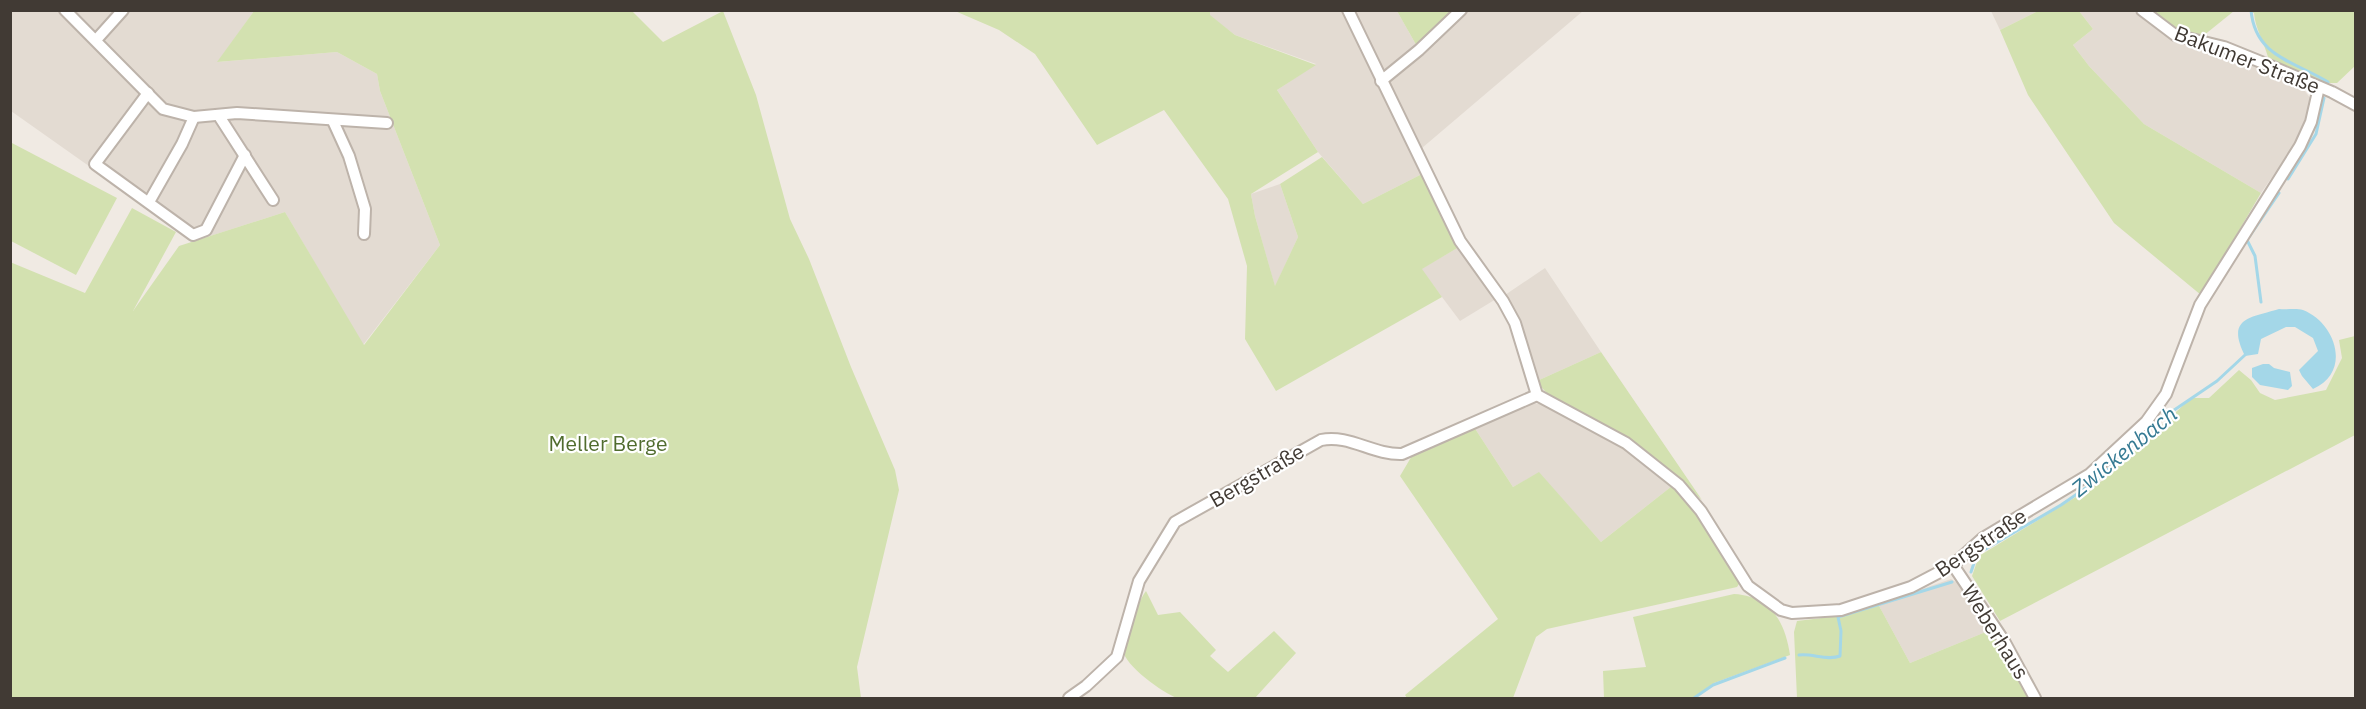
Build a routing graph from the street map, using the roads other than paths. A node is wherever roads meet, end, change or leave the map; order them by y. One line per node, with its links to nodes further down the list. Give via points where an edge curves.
1 (65, 10): 6 (street)
2 (123, 10): 6 (street)
3 (1348, 10): 7 (street)
4 (1461, 10): 7 (street)
5 (2142, 10): 8 (street, Bakumer Straße, via 2175,35 2224,47)
6 (96, 40): 9 (street)
7 (1381, 81): 19 (street, via 1460,241 1515,323)
8 (2319, 87): 10 (street, Bakumer Straße); 20 (street, Bergstraße, via 2311,122 2300,146 2200,305 2166,394 2146,422 2090,474 1983,538)
9 (148, 93): 12 (street, via 163,109); 17 (street, via 95,164)
10 (2355, 105)
11 (219, 116): 12 (street); 13 (street, via 271,114); 15 (street)
12 (194, 117): 17 (street)
13 (333, 121): 14 (street); 18 (street, via 349,156 364,209)
14 (387, 123)
15 (244, 155): 16 (street); 17 (street, via 206,230 193,235)
16 (273, 200)
17 (149, 202)
18 (364, 234)
19 (1537, 395): 20 (street, Bergstraße, via 1626,443 1679,485 1701,511 1748,586 1782,610 1841,610 1911,587); 21 (street, Bergstraße, via 1402,454 1377,451 1333,437 1321,440 1176,522 1139,581 1117,657)
20 (1953, 566): 22 (street, Weberhaus, via 2004,641)
21 (1069, 699)
22 (2036, 699)

